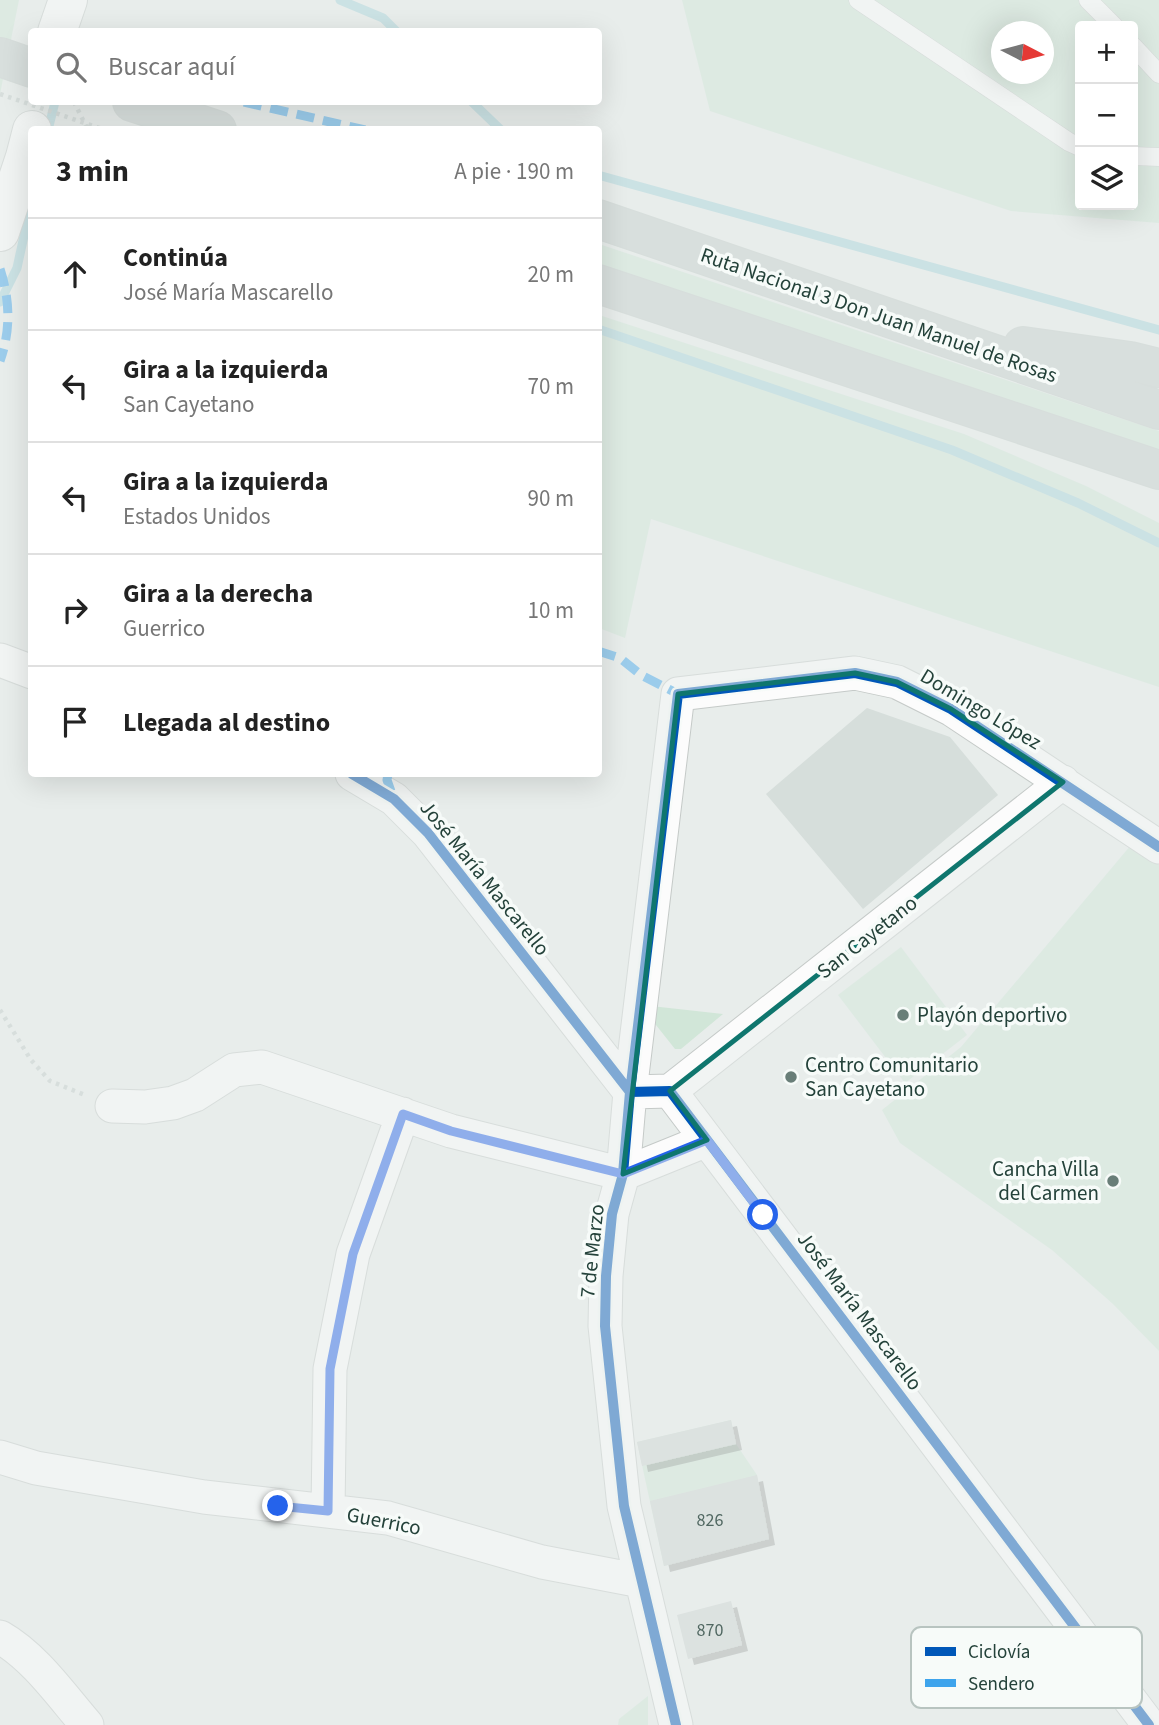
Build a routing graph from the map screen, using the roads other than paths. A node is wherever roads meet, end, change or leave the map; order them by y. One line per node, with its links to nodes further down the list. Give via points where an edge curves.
1 (68, 0): 5 (street)
2 (858, 0): 14 (lane)
3 (1088, 0): 4 (lane)
4 (1109, 21)
5 (58, 28)
6 (1138, 51): 9 (lane)
7 (0, 57): 8 (highway)
8 (28, 67)
9 (1159, 74)
10 (37, 105): 12 (street)
11 (141, 105): 13 (highway)
12 (33, 126)
13 (204, 126)
14 (1075, 144)
15 (28, 145): 19 (street)
16 (1138, 156): 17 (lane)
17 (1159, 157)
18 (602, 220): 21 (highway, Ruta Nacional 3 Don Juan Manuel de Rosas)
19 (0, 232)
20 (602, 286): 24 (highway)
21 (929, 333): 22 (highway); 23 (highway, Ruta Nacional 3 Don Juan Manuel de Rosas)
22 (1159, 368)
23 (1159, 410)
24 (1033, 428): 25 (highway); 26 (highway)
25 (1159, 470)
26 (1159, 496)
27 (0, 660): 28 (street)
28 (28, 670)
29 (678, 694): 31 (street, Domingo López, via 855,673 897,682 951,709); 34 (street, 7 de Marzo)
30 (357, 777): 34 (street, José María Mascarello, via 394,799 428,833)
31 (1063, 782): 32 (street, Domingo López); 33 (street, San Cayetano)
32 (1159, 847)
33 (670, 1091): 34 (street); 37 (street, José María Mascarello)
34 (630, 1093): 38 (street, 7 de Marzo)
35 (111, 1106): 36 (street, via 173,1103 234,1070 262,1067)
36 (403, 1114): 38 (street, via 451,1131); 40 (street, via 353,1254 330,1369)
37 (707, 1140): 38 (street); 42 (street, José María Mascarello)
38 (623, 1174): 41 (street, 7 de Marzo, via 612,1214 606,1326 624,1506)
39 (0, 1457): 40 (street, Guerrico, via 36,1468 204,1497)
40 (328, 1511): 41 (street, Guerrico, via 388,1518 542,1562)
41 (641, 1581): 46 (street, 7 de Marzo)
42 (1075, 1627)
43 (0, 1637): 45 (street, via 36,1667)
44 (1136, 1708): 47 (street, José María Mascarello)
45 (87, 1725)
46 (676, 1725)
47 (1149, 1725)

